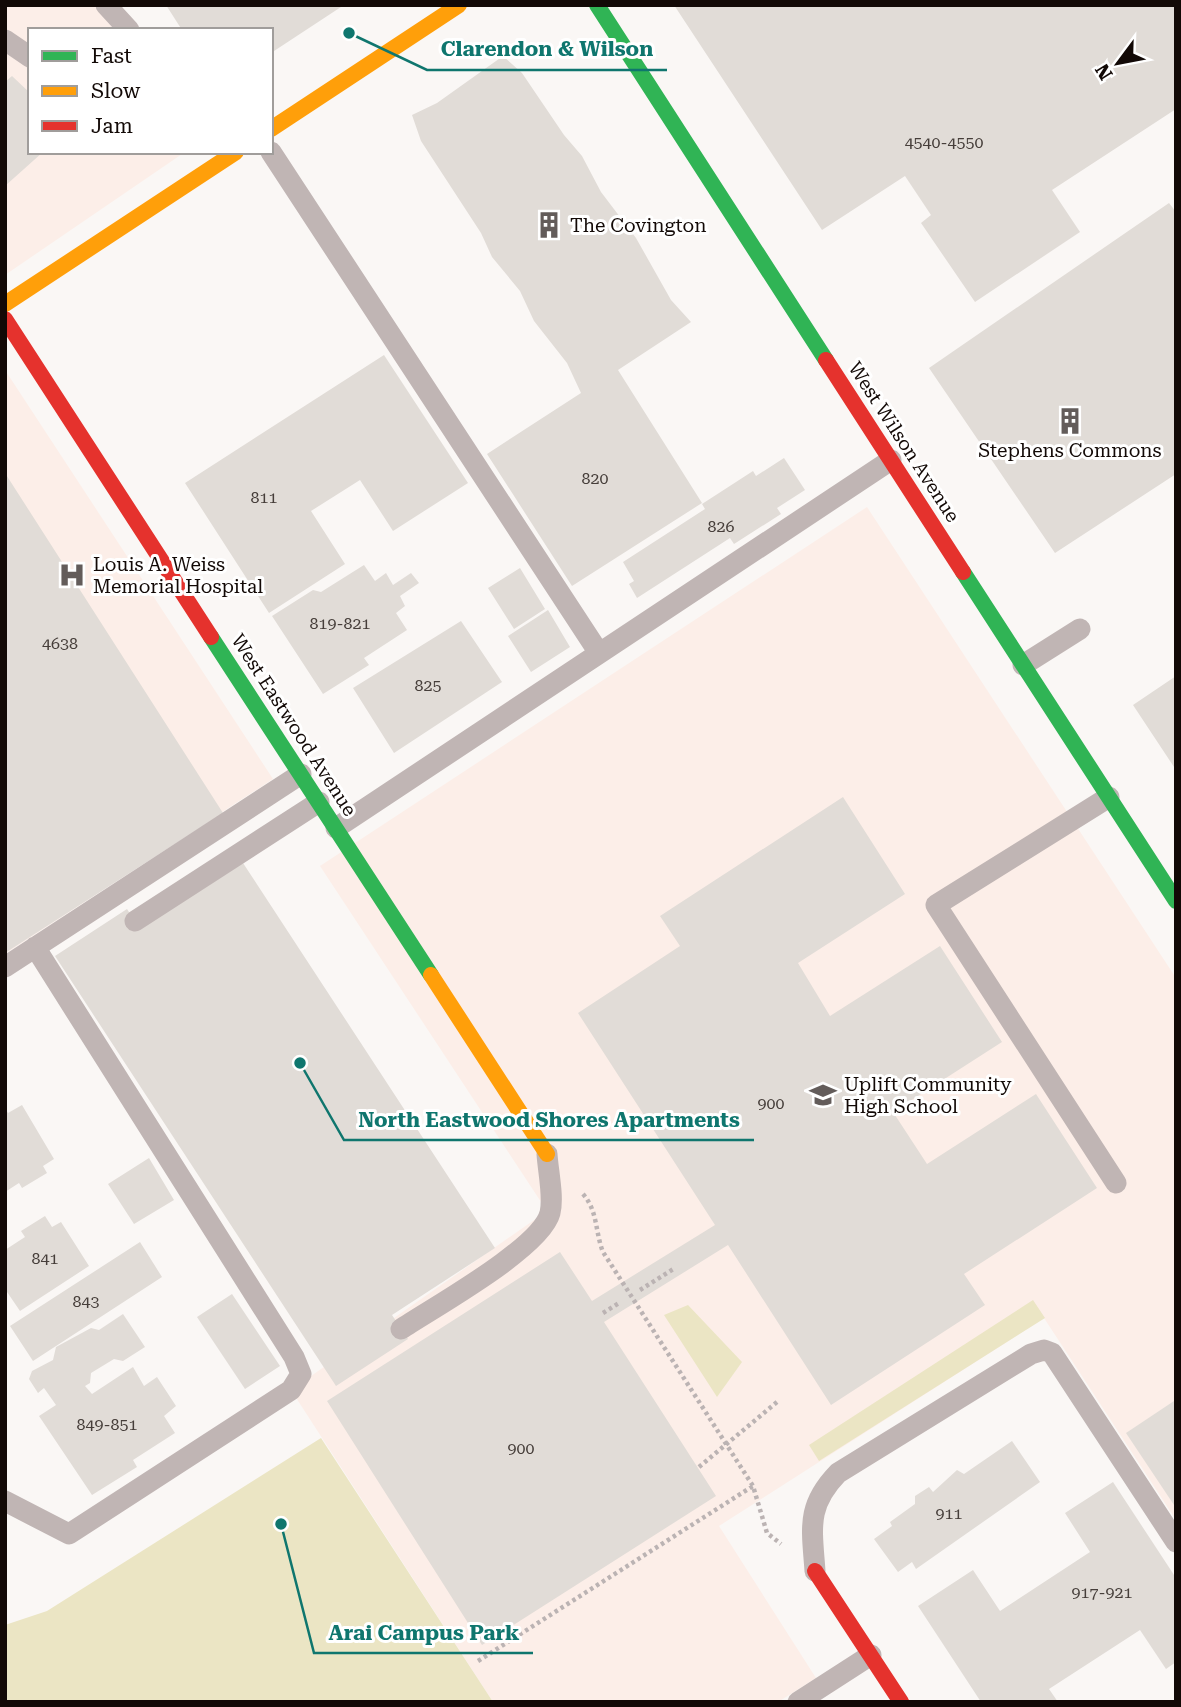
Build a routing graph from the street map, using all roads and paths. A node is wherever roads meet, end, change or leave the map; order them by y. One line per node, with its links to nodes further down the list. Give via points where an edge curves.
1 (106, 5): 4 (lane)
2 (460, 5): 7 (street)
3 (597, 5): 12 (street, West Wilson Avenue)
4 (127, 28)
5 (5, 40): 6 (lane)
6 (28, 56)
7 (273, 128)
8 (233, 154): 10 (street)
9 (272, 154): 14 (lane)
10 (5, 304)
11 (5, 319): 16 (street, West Eastwood Avenue)
12 (891, 460): 14 (lane); 15 (street, West Wilson Avenue)
13 (1080, 629): 15 (lane)
14 (599, 653): 19 (lane)
15 (1023, 665): 17 (street, West Wilson Avenue)
16 (301, 774): 18 (street, West Eastwood Avenue); 22 (lane)
17 (1109, 797): 20 (street, West Wilson Avenue); 25 (lane, via 936,905)
18 (319, 802): 19 (street, West Eastwood Avenue); 21 (lane)
19 (336, 828): 24 (street, West Eastwood Avenue)
20 (1176, 901)
21 (135, 922)
22 (36, 947): 23 (lane); 35 (lane, via 301,1374 291,1390 69,1534)
23 (5, 967)
24 (547, 1154): 30 (lane, via 550,1213 535,1238); 32 (path, via 590,1202 603,1252)
25 (1116, 1183)
26 (675, 1268): 27 (path)
27 (640, 1290)
28 (619, 1303): 29 (path)
29 (603, 1313)
30 (401, 1329)
31 (777, 1402): 32 (path)
32 (726, 1444): 33 (path); 34 (path)
33 (699, 1466)
34 (753, 1486): 37 (path, via 767,1533); 39 (path)
35 (5, 1501)
36 (1176, 1542): 37 (lane, via 1052,1353 1044,1350 838,1473 821,1490 811,1517)
37 (815, 1571): 38 (street)
38 (871, 1655): 40 (lane); 41 (street)
39 (478, 1661)
40 (798, 1702)
41 (901, 1702)

